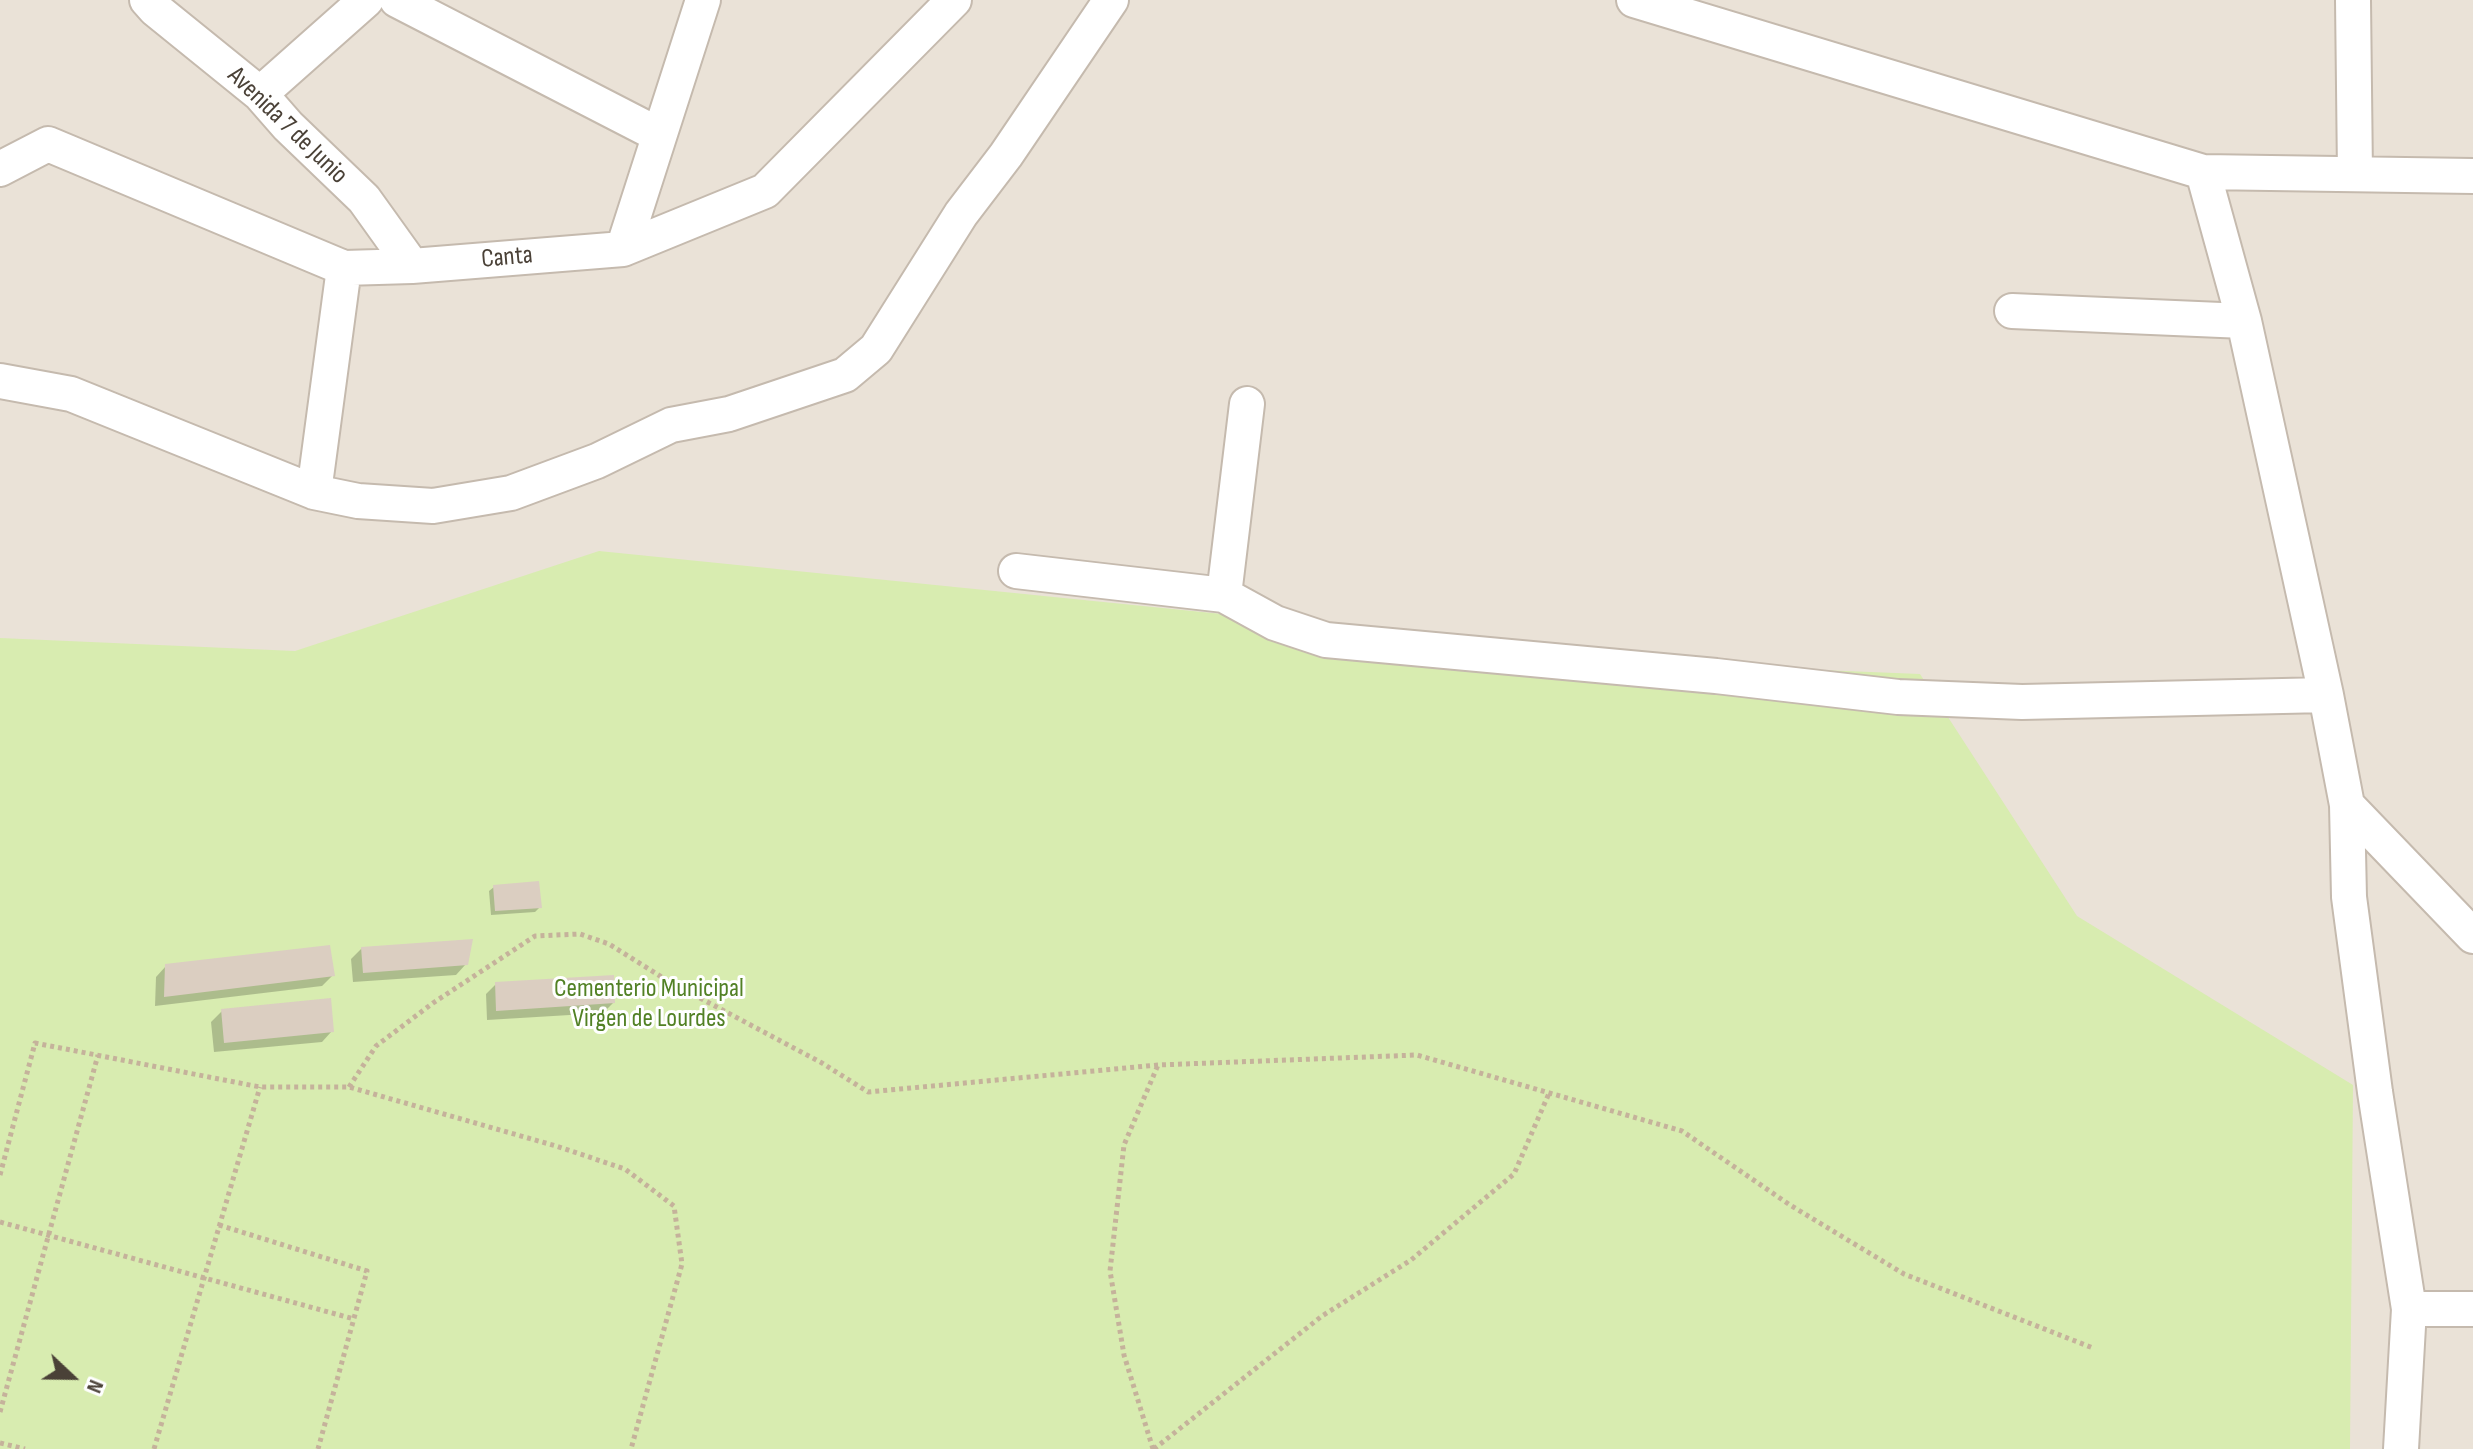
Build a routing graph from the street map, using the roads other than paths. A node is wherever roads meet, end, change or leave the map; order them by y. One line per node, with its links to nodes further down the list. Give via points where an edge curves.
1 (147, 0): 9 (street, Avenida 7 de Junio)
2 (366, 0): 9 (street)
3 (397, 0): 10 (street)
4 (703, 0): 10 (street)
5 (954, 0): 15 (street, Canta, via 765,191)
6 (1111, 0): 22 (street, via 961,214 876,349 845,375 729,414 671,425 597,461 511,493 433,506)
7 (1634, 0): 12 (street)
8 (2353, 0): 13 (street)
9 (260, 94): 16 (street, Avenida 7 de Junio, via 364,199)
10 (659, 135): 15 (street)
11 (0, 169): 17 (street, Canta, via 48,144)
12 (2203, 172): 13 (street); 19 (street)
13 (2355, 174): 14 (street)
14 (2473, 176)
15 (623, 249): 16 (street, Canta)
16 (412, 266): 17 (street, Canta)
17 (344, 268): 22 (street)
18 (2012, 311): 19 (street)
19 (2244, 321): 25 (street)
20 (0, 381): 22 (street, via 71,394)
21 (1247, 404): 24 (street)
22 (314, 492)
23 (1016, 571): 24 (street)
24 (1224, 595): 25 (street, via 1275,623 1326,640 1898,697 2022,702)
25 (2326, 695): 26 (street)
26 (2347, 805): 27 (street); 28 (street, via 2349,897)
27 (2473, 936)
28 (2409, 1309): 29 (street); 30 (street)
29 (2473, 1309)
30 (2401, 1449)

